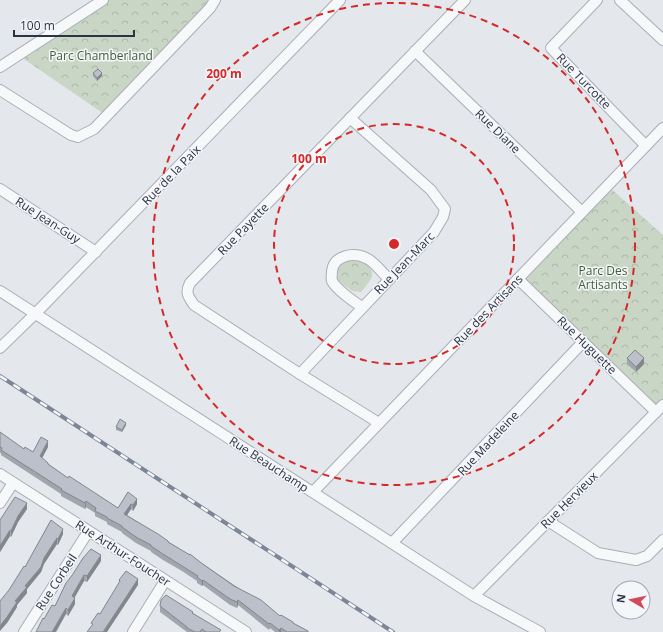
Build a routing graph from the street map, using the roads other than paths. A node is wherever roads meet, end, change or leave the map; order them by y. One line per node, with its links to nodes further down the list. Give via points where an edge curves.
1 (103, 0): 9 (street)
2 (215, 0): 10 (street, via 94,130 78,137 71,136)
3 (340, 0): 16 (street, Rue de la Paix)
4 (465, 0): 8 (street, Rue Payette)
5 (597, 0): 13 (street, Rue Turcotte, via 551,48)
6 (620, 0): 7 (street)
7 (663, 40)
8 (415, 51): 11 (street, Rue Payette); 15 (street, Rue Diane)
9 (0, 66)
10 (0, 90)
11 (350, 118): 17 (street, Rue Jean-Marc, via 431,190 446,209 434,232); 24 (street, Rue Payette, via 190,283 187,290 194,305)
12 (663, 128): 13 (street, Rue des Artisans)
13 (646, 146): 15 (street, Rue des Artisans)
14 (0, 189): 16 (street, Rue Jean-Guy)
15 (582, 212): 18 (street, Rue des Artisans)
16 (96, 252): 21 (street, Rue de la Paix)
17 (389, 279): 20 (street, Rue Jean-Marc); 20 (street, via 367,258 347,255 338,260 332,268 331,278 335,286)
18 (518, 279): 22 (street, Rue Huguette); 26 (street, Rue des Artisans)
19 (0, 291): 21 (street, Rue Beauchamp)
20 (362, 307): 24 (street, Rue Jean-Marc)
21 (35, 314): 23 (street, Rue de la Paix); 29 (street, Rue Beauchamp)
22 (583, 342): 25 (street, Rue Huguette); 34 (street, Rue Madeleine)
23 (0, 348)
24 (300, 374): 26 (street, Rue Payette)
25 (660, 408): 31 (street, Rue Hervieux)
26 (379, 423): 29 (street, Rue des Artisans)
27 (0, 474): 28 (street, Rue Arthur-Foucher)
28 (13, 483): 30 (street); 32 (street, Rue Arthur-Foucher)
29 (313, 492): 34 (street, Rue Beauchamp)
30 (0, 503)
31 (548, 521): 33 (street, via 598,553 636,560 647,556); 36 (street, Rue Hervieux)
32 (88, 532): 35 (street, Rue Arthur-Foucher); 37 (street, Rue Corbeil)
33 (663, 540)
34 (392, 543): 36 (street, Rue Beauchamp)
35 (165, 581): 38 (street); 39 (street, Rue Arthur-Foucher)
36 (474, 596): 40 (street, Rue Beauchamp)
37 (24, 632)
38 (133, 632)
39 (246, 632)
40 (540, 632)

